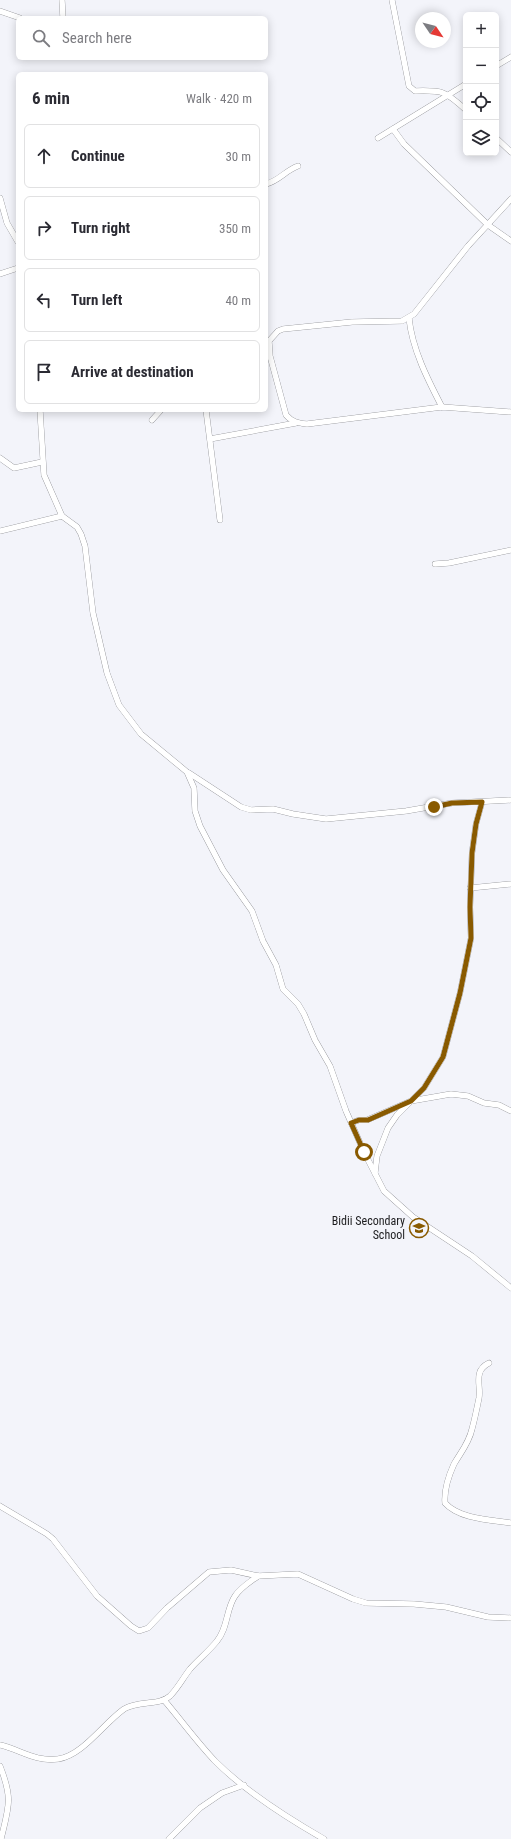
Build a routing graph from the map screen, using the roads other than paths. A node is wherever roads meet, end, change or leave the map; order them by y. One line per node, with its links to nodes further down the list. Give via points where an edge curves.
1 (62, 0): 4 (street)
2 (392, 0): 9 (street, via 410,86 415,91 435,90)
3 (0, 11): 5 (street)
4 (63, 16)
5 (16, 17)
6 (511, 57): 7 (street)
7 (499, 64)
8 (463, 86): 9 (street)
9 (448, 94): 10 (street); 11 (street)
10 (463, 107)
11 (393, 129): 12 (street); 19 (street, via 404,144)
12 (378, 138)
13 (499, 141): 14 (street)
14 (511, 152)
15 (298, 166): 16 (street)
16 (268, 183)
17 (0, 198): 20 (street, via 7,223)
18 (511, 199): 19 (street)
19 (488, 225): 21 (street); 24 (street)
20 (16, 237)
21 (511, 241)
22 (16, 269): 23 (street)
23 (0, 274)
24 (409, 318): 25 (street, via 410,329 423,366); 31 (street, via 402,321 352,322 283,329 272,336 269,341 270,356 278,390 286,415)
25 (442, 407): 29 (street); 31 (street, via 307,424)
26 (40, 412): 34 (street)
27 (159, 412): 30 (street)
28 (206, 412): 32 (street)
29 (511, 412)
30 (152, 420)
31 (296, 422): 32 (street)
32 (210, 439): 36 (street)
33 (0, 458): 34 (street, via 14,468)
34 (42, 462): 35 (street, via 46,483)
35 (62, 516): 37 (street); 40 (street, via 77,527 85,546 93,613 107,673 119,705 141,734)
36 (220, 520)
37 (0, 530)
38 (511, 550): 39 (street)
39 (435, 564)
40 (187, 772): 42 (street, via 241,807 251,810 273,809 326,819 399,812 452,803); 47 (street, via 194,788 195,811 200,826 222,870 252,911 263,941 276,965 283,989 298,1004 330,1066)
41 (511, 800): 42 (street)
42 (482, 802): 44 (street, via 472,848)
43 (511, 884): 44 (street)
44 (470, 888): 45 (street, via 471,938 460,993 444,1051 430,1079)
45 (411, 1101): 46 (street, via 451,1094 468,1096 484,1103 499,1104); 47 (street, via 368,1120); 48 (street, via 397,1114 388,1128 377,1156)
46 (511, 1111)
47 (351, 1123): 48 (street)
48 (374, 1174): 49 (street, via 384,1191 398,1205 432,1231 472,1256)
49 (511, 1288)
50 (489, 1363): 52 (street, via 481,1368 478,1377 479,1396 472,1431 452,1471 445,1493 445,1503 460,1513 485,1520)
51 (0, 1506): 53 (street, via 47,1534 97,1596 139,1631 148,1628 209,1572 231,1570)
52 (511, 1523)
53 (258, 1576): 54 (street, via 298,1574 366,1603 446,1607 488,1617); 55 (street, via 235,1596 218,1640)
54 (511, 1618)
55 (164, 1700): 56 (street, via 131,1705 68,1758 33,1758); 58 (street, via 215,1761)
56 (0, 1745)
57 (0, 1766): 59 (street, via 8,1787 9,1798)
58 (244, 1785): 60 (street, via 222,1793 200,1808); 61 (street, via 295,1823)
59 (1, 1839)
60 (169, 1839)
61 (324, 1839)

